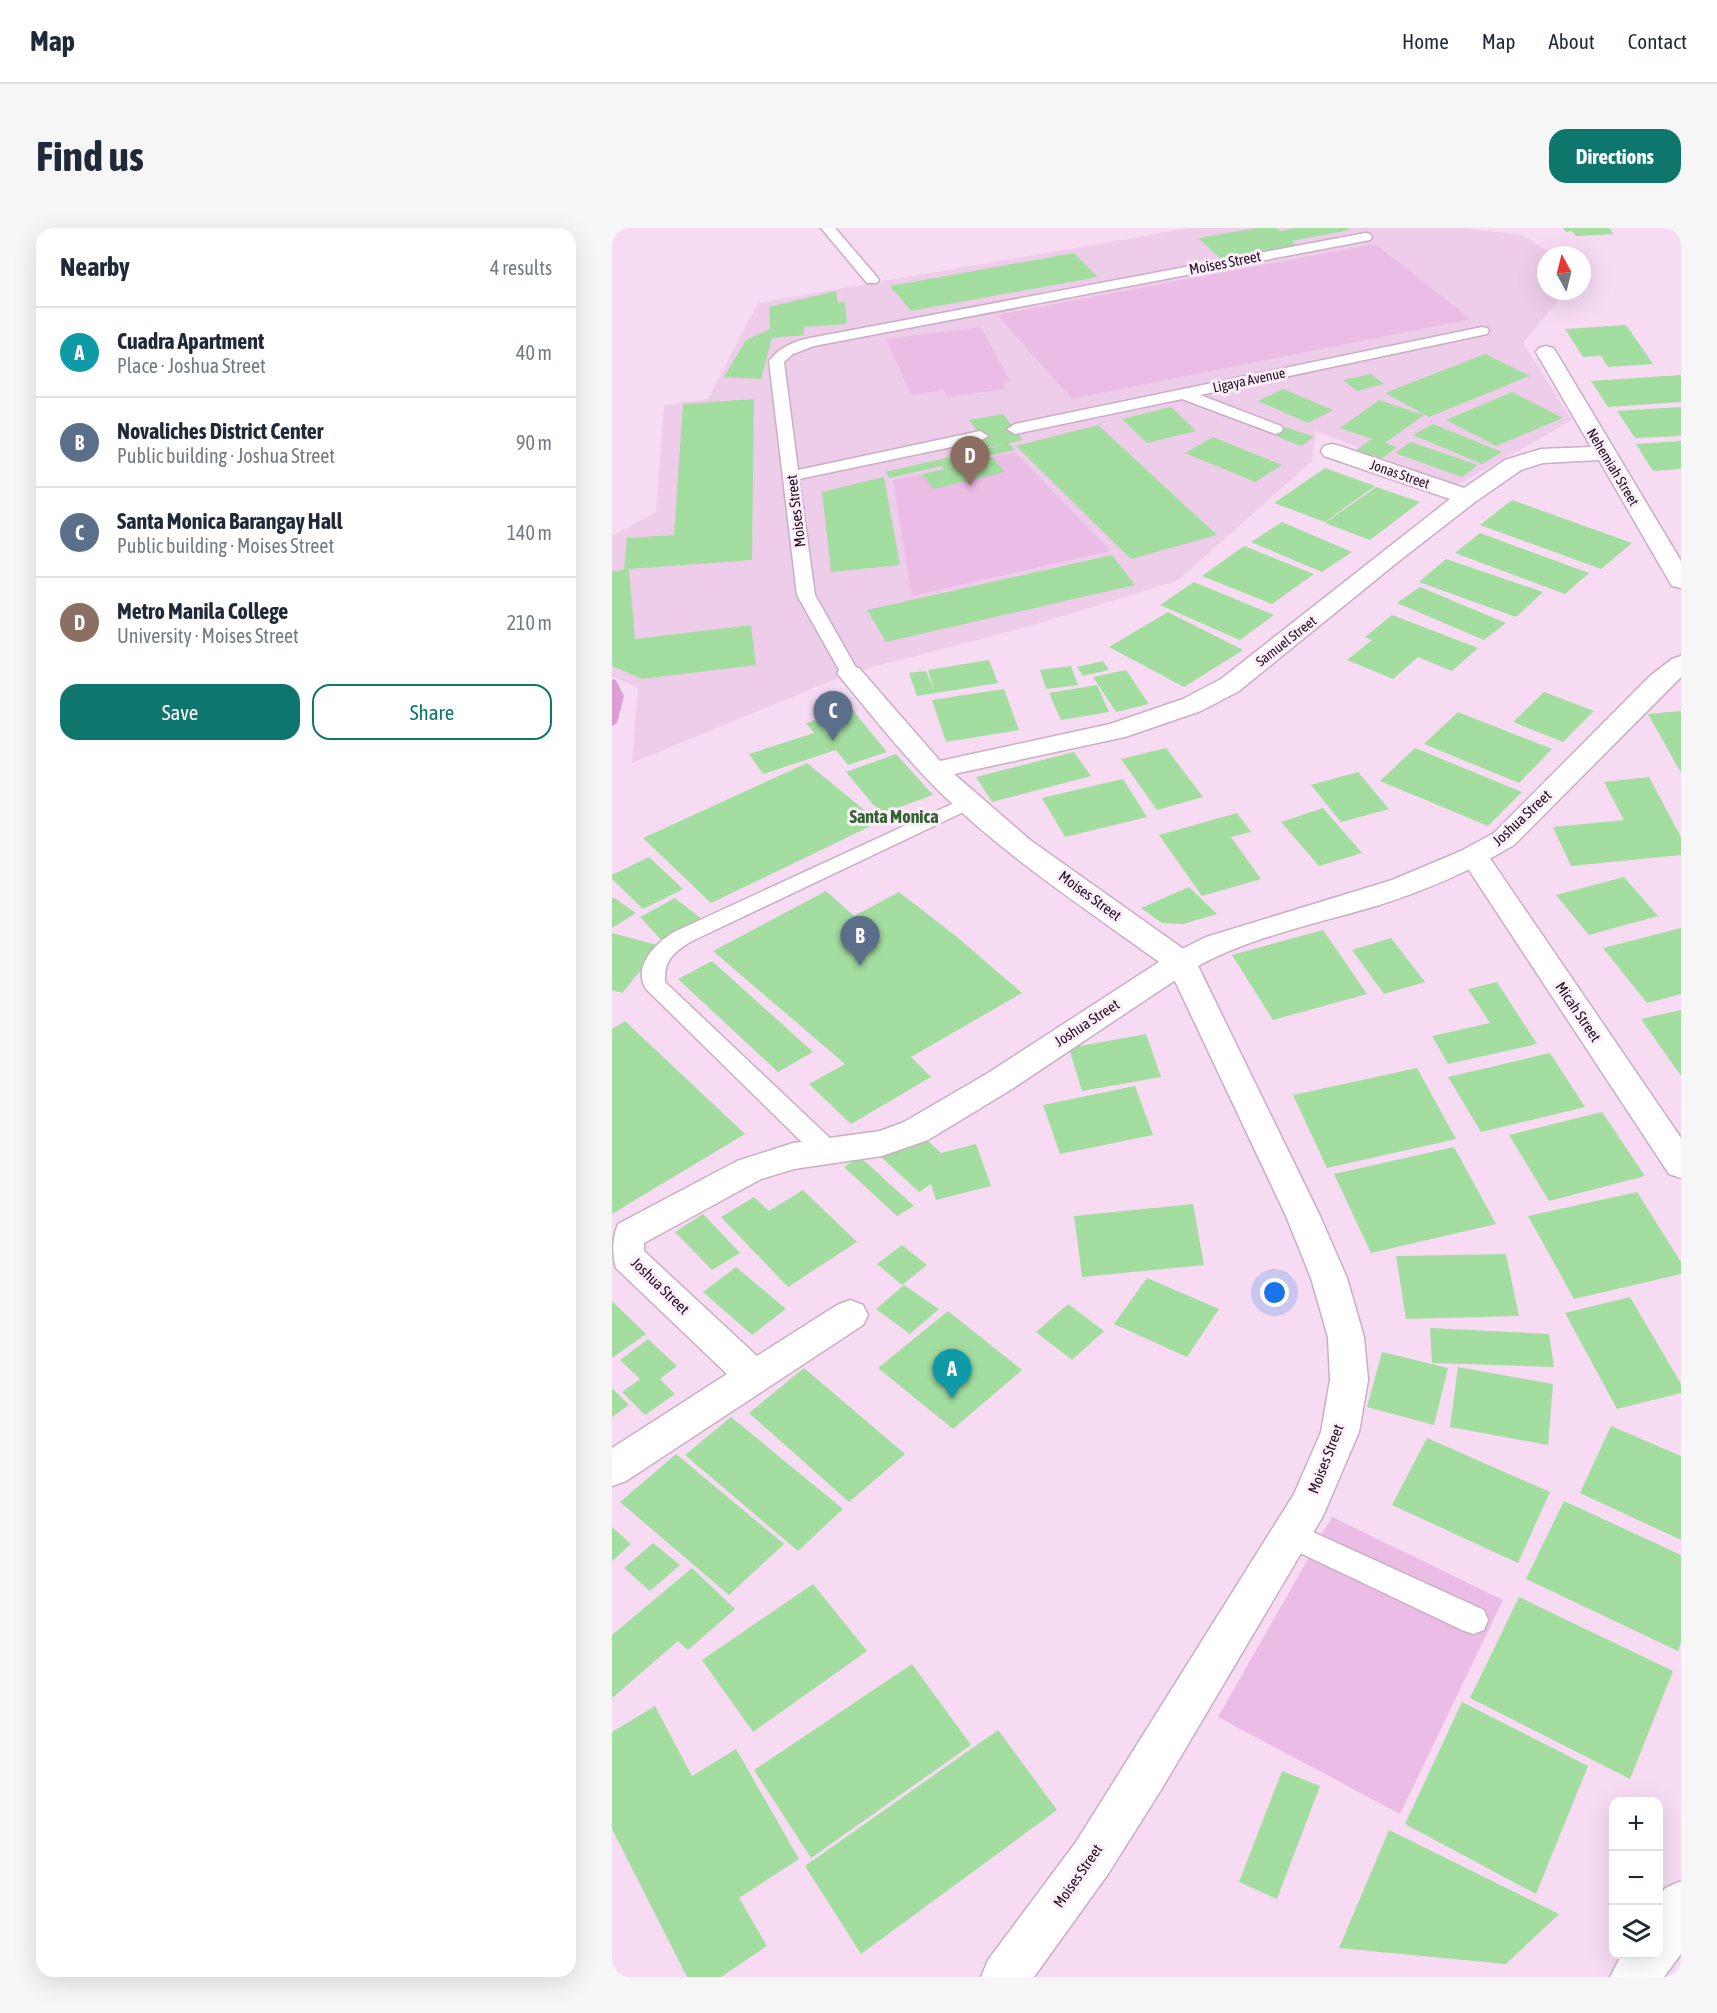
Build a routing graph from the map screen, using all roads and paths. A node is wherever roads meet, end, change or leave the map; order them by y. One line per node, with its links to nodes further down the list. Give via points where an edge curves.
1 (828, 228): 3 (lane)
2 (1365, 237): 12 (lane, Moises Street, via 810,342 788,351 776,361)
3 (872, 280)
4 (1482, 331): 6 (lane, Ligaya Avenue)
5 (1546, 352): 11 (street, Nehemiah Street)
6 (1184, 394): 7 (lane, Ligaya Avenue); 8 (lane)
7 (1015, 429)
8 (1275, 429)
9 (981, 436): 12 (lane)
10 (1332, 451): 13 (street, Jonas Street)
11 (1604, 453): 13 (street, Samuel Street, via 1526,459); 14 (street, Nehemiah Street)
12 (792, 476): 16 (lane, Moises Street, via 806,595)
13 (1467, 497): 17 (street, Samuel Street, via 1230,685 1202,700 1116,731)
14 (1681, 581)
15 (1681, 664): 19 (street, Joshua Street, via 1504,839)
16 (850, 673): 17 (street, Moises Street)
17 (935, 770): 18 (street, Moises Street)
18 (967, 803): 20 (street, Moises Street); 21 (lane, via 682,937 663,948 653,968 654,984)
19 (1475, 858): 20 (street, Joshua Street, via 1430,877 1220,943); 22 (street, Micah Street)
20 (1180, 962): 21 (street, Joshua Street, via 1000,1081 916,1131 882,1143); 26 (street, Moises Street, via 1303,1216 1329,1278 1346,1337 1349,1380 1340,1432 1309,1504)
21 (826, 1150): 24 (street, Joshua Street, via 749,1170 630,1234 625,1246 629,1258)
22 (1681, 1165)
23 (850, 1315): 24 (street)
24 (755, 1377): 25 (street)
25 (612, 1469)
26 (1291, 1534): 27 (lane); 31 (street, Moises Street, via 1092,1858)
27 (1473, 1620)
28 (1681, 1904): 29 (street, via 1674,1925)
29 (1663, 1940)
30 (1648, 1959): 32 (street)
31 (1005, 1977)
32 (1634, 1977)

